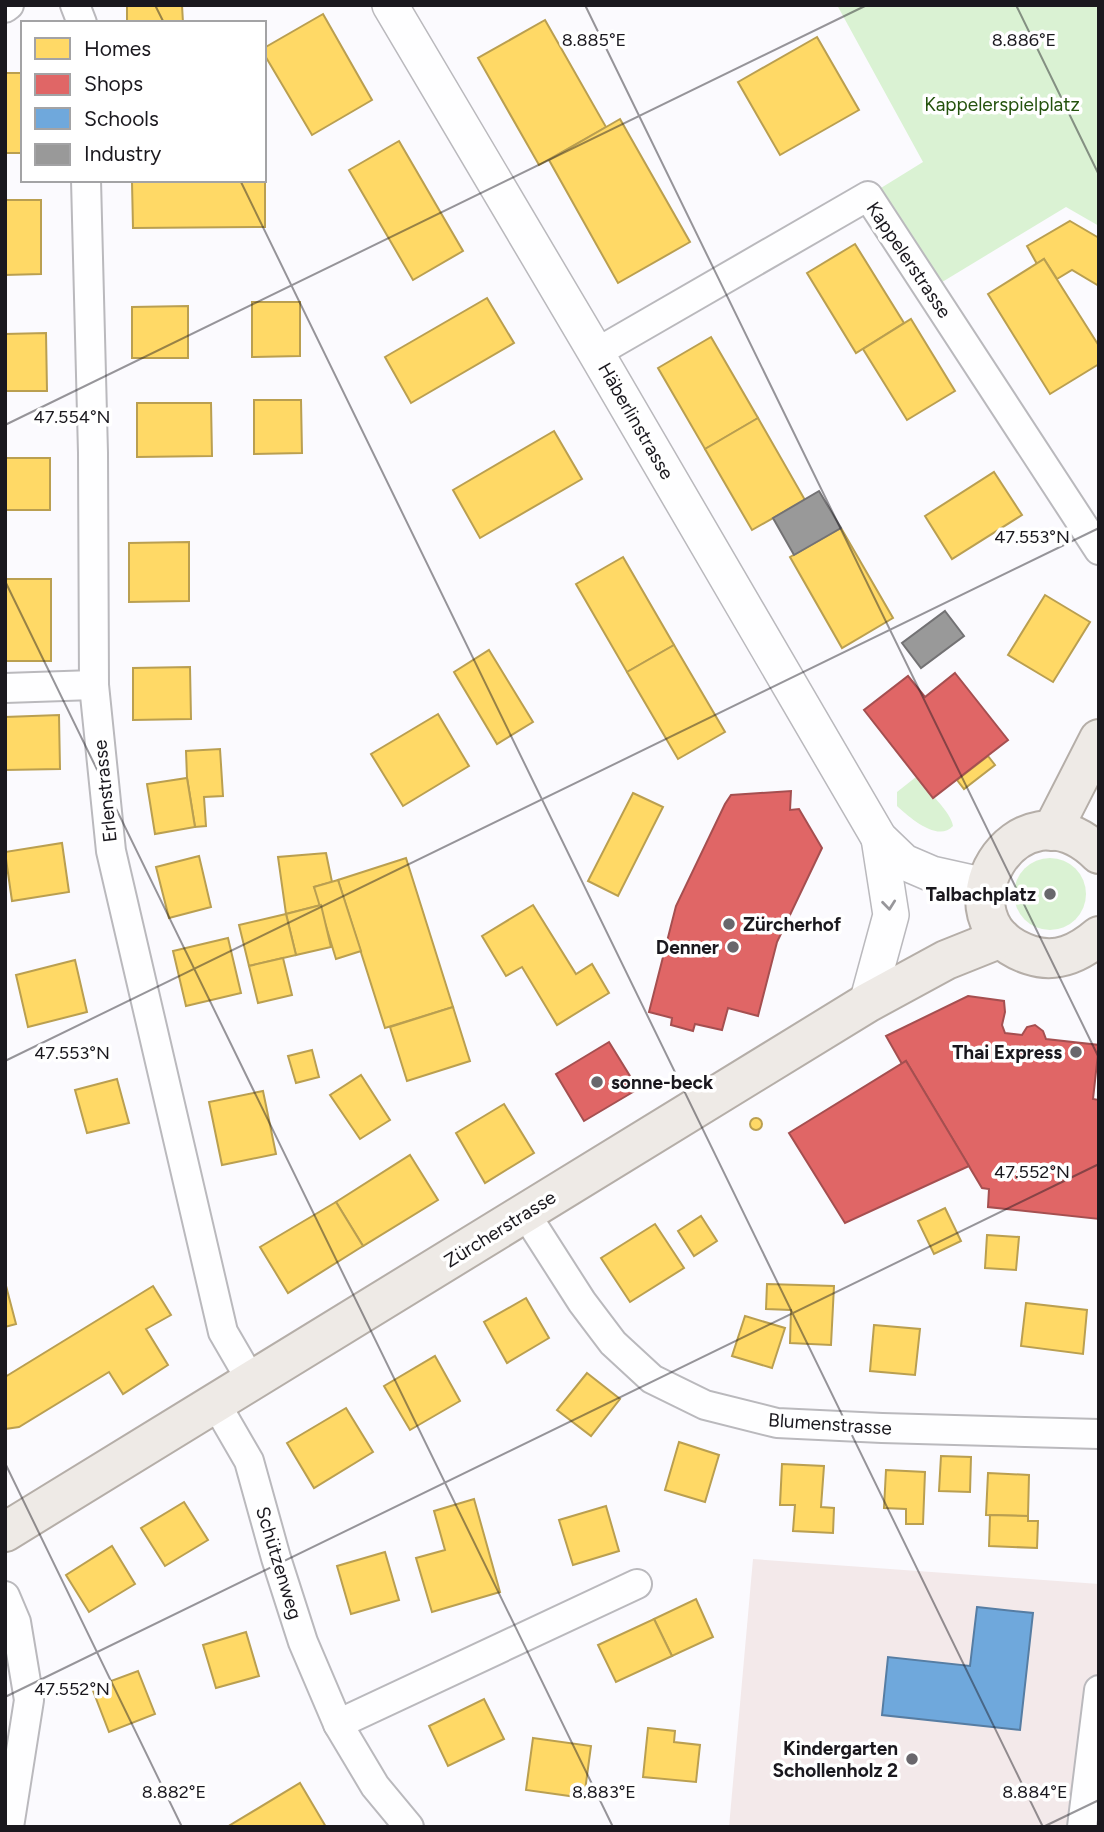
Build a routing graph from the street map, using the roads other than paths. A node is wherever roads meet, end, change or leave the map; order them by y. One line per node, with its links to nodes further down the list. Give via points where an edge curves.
1 (390, 5): 3 (street, Häberlinstrasse)
2 (86, 182): 5 (street, Erlenstrasse)
3 (596, 353): 4 (street, Kappelerstrasse, via 868,195); 9 (street, Häberlinstrasse)
4 (1099, 550)
5 (94, 685): 6 (street); 16 (street, Erlenstrasse, via 111,851 223,1332)
6 (5, 688)
7 (1099, 739): 8 (main road)
8 (1052, 831): 10 (main road, via 1071,834); 11 (main road, via 1016,840 991,868)
9 (879, 838): 11 (street, Häberlinstrasse, via 904,862 932,874); 14 (street, Häberlinstrasse, one-way to 14, via 891,915)
10 (1099, 854)
11 (986, 886): 13 (main road, via 985,904)
12 (1099, 936): 13 (main road, via 1083,950 1062,958 1040,959 1019,952)
13 (1001, 938): 14 (main road, Zürcherstrasse)
14 (867, 1003): 15 (main road, Zürcherstrasse)
15 (525, 1213): 16 (main road, Zürcherstrasse); 18 (street, Blumenstrasse, via 612,1343 652,1379 705,1405 777,1423)
16 (252, 1382): 17 (main road, Zürcherstrasse)
17 (216, 1404): 19 (main road, Zürcherstrasse); 23 (street, Schützenweg, via 250,1461 303,1642)
18 (1099, 1434)
19 (5, 1532)
20 (637, 1584): 23 (street)
21 (5, 1596): 24 (street, via 16,1622 29,1700)
22 (1099, 1690): 26 (street)
23 (338, 1724): 25 (street, Schützenweg, via 375,1786)
24 (9, 1827)
25 (410, 1827)
26 (1082, 1827)

